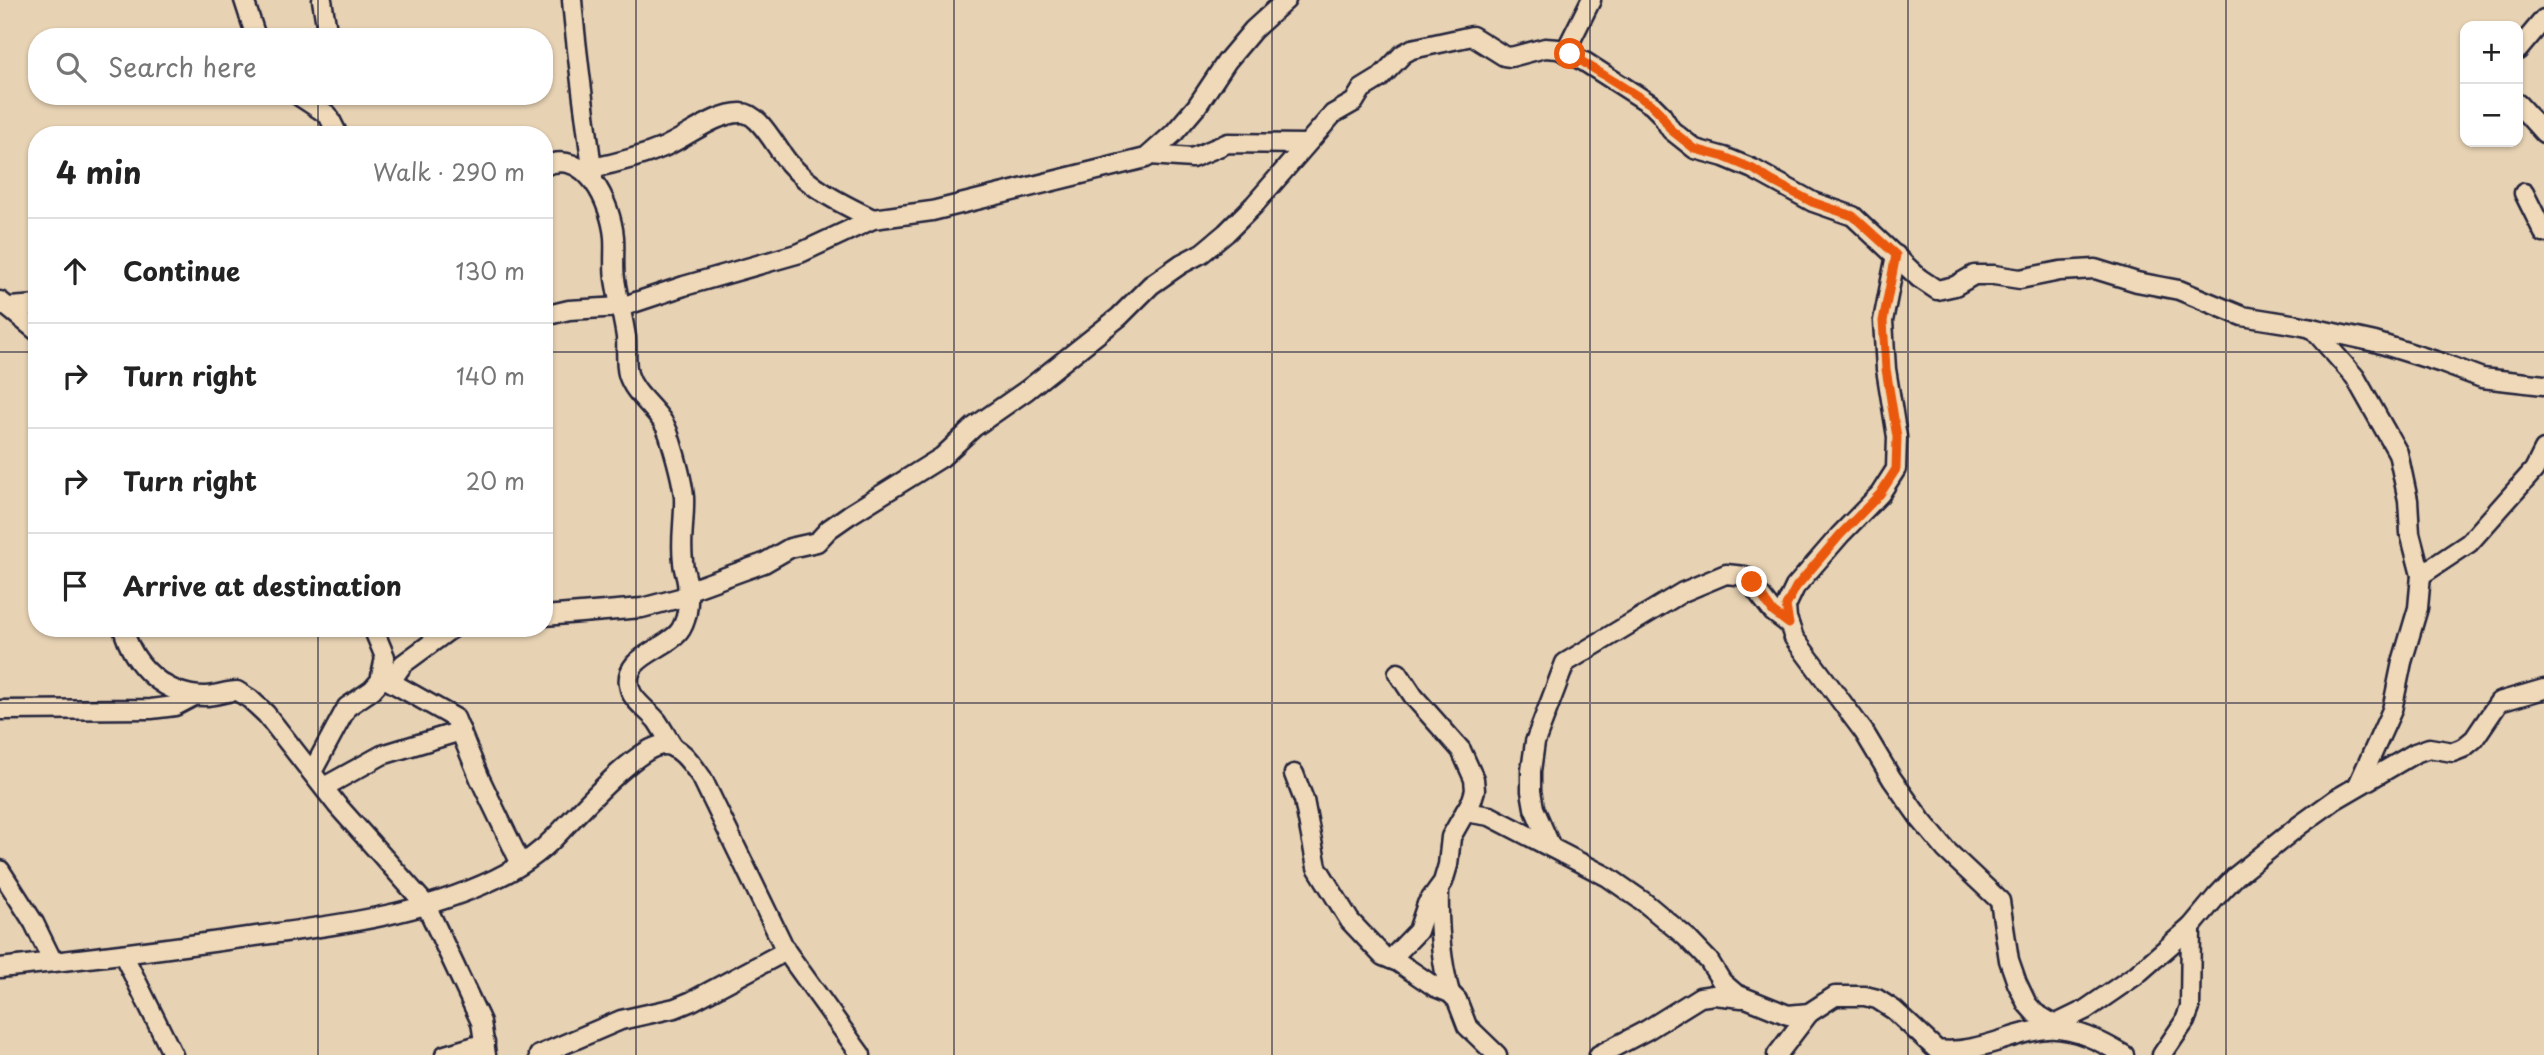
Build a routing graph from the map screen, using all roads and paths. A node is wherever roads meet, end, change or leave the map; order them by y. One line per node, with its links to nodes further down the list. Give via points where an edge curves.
1 (244, 0): 7 (street)
2 (322, 0): 8 (street)
3 (572, 0): 18 (street)
4 (1286, 0): 16 (street, via 1253,30 1198,106)
5 (1591, 0): 10 (street)
6 (2544, 19): 9 (street)
7 (253, 28)
8 (327, 28)
9 (2523, 44)
10 (1565, 52): 15 (street, via 1545,48 1504,56 1472,36 1412,49 1362,89 1354,102 1334,114); 22 (street, via 1652,105 1689,145 1853,216)
11 (313, 105): 13 (street, via 328,115)
12 (2523, 110): 14 (street)
13 (334, 126)
14 (2544, 133)
15 (1306, 144): 16 (street, via 1228,143 1192,158); 33 (street, via 1226,233 1152,285 1119,317 942,457 849,514 817,542 790,548)
16 (1150, 155): 20 (street, via 932,211)
17 (553, 163): 18 (street, via 573,163)
18 (593, 176): 20 (street, via 708,124 747,113 758,120 788,163 807,180); 25 (street, via 611,219)
19 (2524, 192): 21 (street)
20 (873, 219): 25 (street, via 800,253)
21 (2544, 233)
22 (1896, 255): 28 (street, via 1937,290 1974,275 2020,279 2095,269 2179,290 2242,316); 35 (street, via 1883,321 1897,437 1896,469 1880,494 1796,587 1786,606)
23 (5, 304): 24 (street); 27 (street)
24 (28, 305)
25 (621, 307): 26 (street); 33 (street, via 628,373 663,420 684,494 682,560)
26 (553, 314)
27 (28, 323)
28 (2312, 328): 29 (street, via 2375,342 2482,378); 32 (street, via 2355,377 2398,453)
29 (2544, 385)
30 (2544, 450): 31 (street)
31 (2540, 470): 32 (street, via 2469,543)
32 (2421, 575): 48 (street, via 2418,608 2392,710)
33 (687, 594): 34 (street, via 642,608); 45 (street, via 681,629 637,662 629,679 633,695)
34 (553, 615)
35 (1789, 624): 51 (street, via 1773,612 1745,576 1726,574 1683,592 1565,663 1536,736 1531,771 1534,808); 65 (street, via 1794,638 1864,732 1920,820 2000,901 2017,983 2027,1004)
36 (125, 637): 42 (street, via 135,656 160,683)
37 (377, 637): 40 (street)
38 (440, 637): 40 (street)
39 (1398, 673): 50 (street, via 1467,762 1475,790)
40 (387, 679): 44 (street, via 448,713); 46 (street, via 347,707)
41 (2544, 689): 48 (street, via 2499,702 2463,748 2453,752 2428,748)
42 (194, 696): 43 (street, via 175,706 151,709); 46 (street, via 237,691 250,699)
43 (0, 710)
44 (461, 731): 49 (street, via 382,755); 52 (street)
45 (674, 748): 52 (street, via 661,745 643,754 554,839); 57 (street, via 702,778)
46 (312, 772): 49 (street)
47 (1294, 774): 59 (street, via 1317,867 1350,921)
48 (2358, 785): 56 (street, via 2236,876)
49 (324, 787): 55 (street)
50 (1465, 812): 51 (street, via 1490,816); 54 (street, via 1451,837 1447,872)
51 (1551, 847): 63 (street, via 1644,902 1703,953 1721,982)
52 (521, 864): 55 (street)
53 (0, 870): 60 (street)
54 (1439, 888): 59 (street, via 1427,904 1418,931); 62 (street, via 1442,964)
55 (426, 905): 58 (street, via 288,932); 66 (street, via 481,1022)
56 (2191, 927): 65 (street, via 2107,997); 76 (street, via 2190,1008)
57 (786, 951): 70 (street, via 692,1001 621,1020); 71 (street)
58 (123, 954): 60 (street); 68 (street)
59 (1391, 959): 62 (street)
60 (53, 962): 61 (street)
61 (0, 968)
62 (1450, 993): 72 (street, via 1467,1026)
63 (1746, 999): 64 (street, via 1788,1015); 73 (street, via 1700,997)
64 (1809, 1013): 67 (street, via 1835,996 1877,999 1937,1050); 74 (street)
65 (2050, 1027): 67 (street); 75 (street, via 2081,1034)
66 (487, 1051): 69 (street)
67 (1964, 1053)
68 (173, 1055)
69 (444, 1055)
70 (539, 1055)
71 (861, 1055)
72 (1497, 1055)
73 (1599, 1055)
74 (1777, 1055)
75 (2123, 1055)
76 (2162, 1055)

